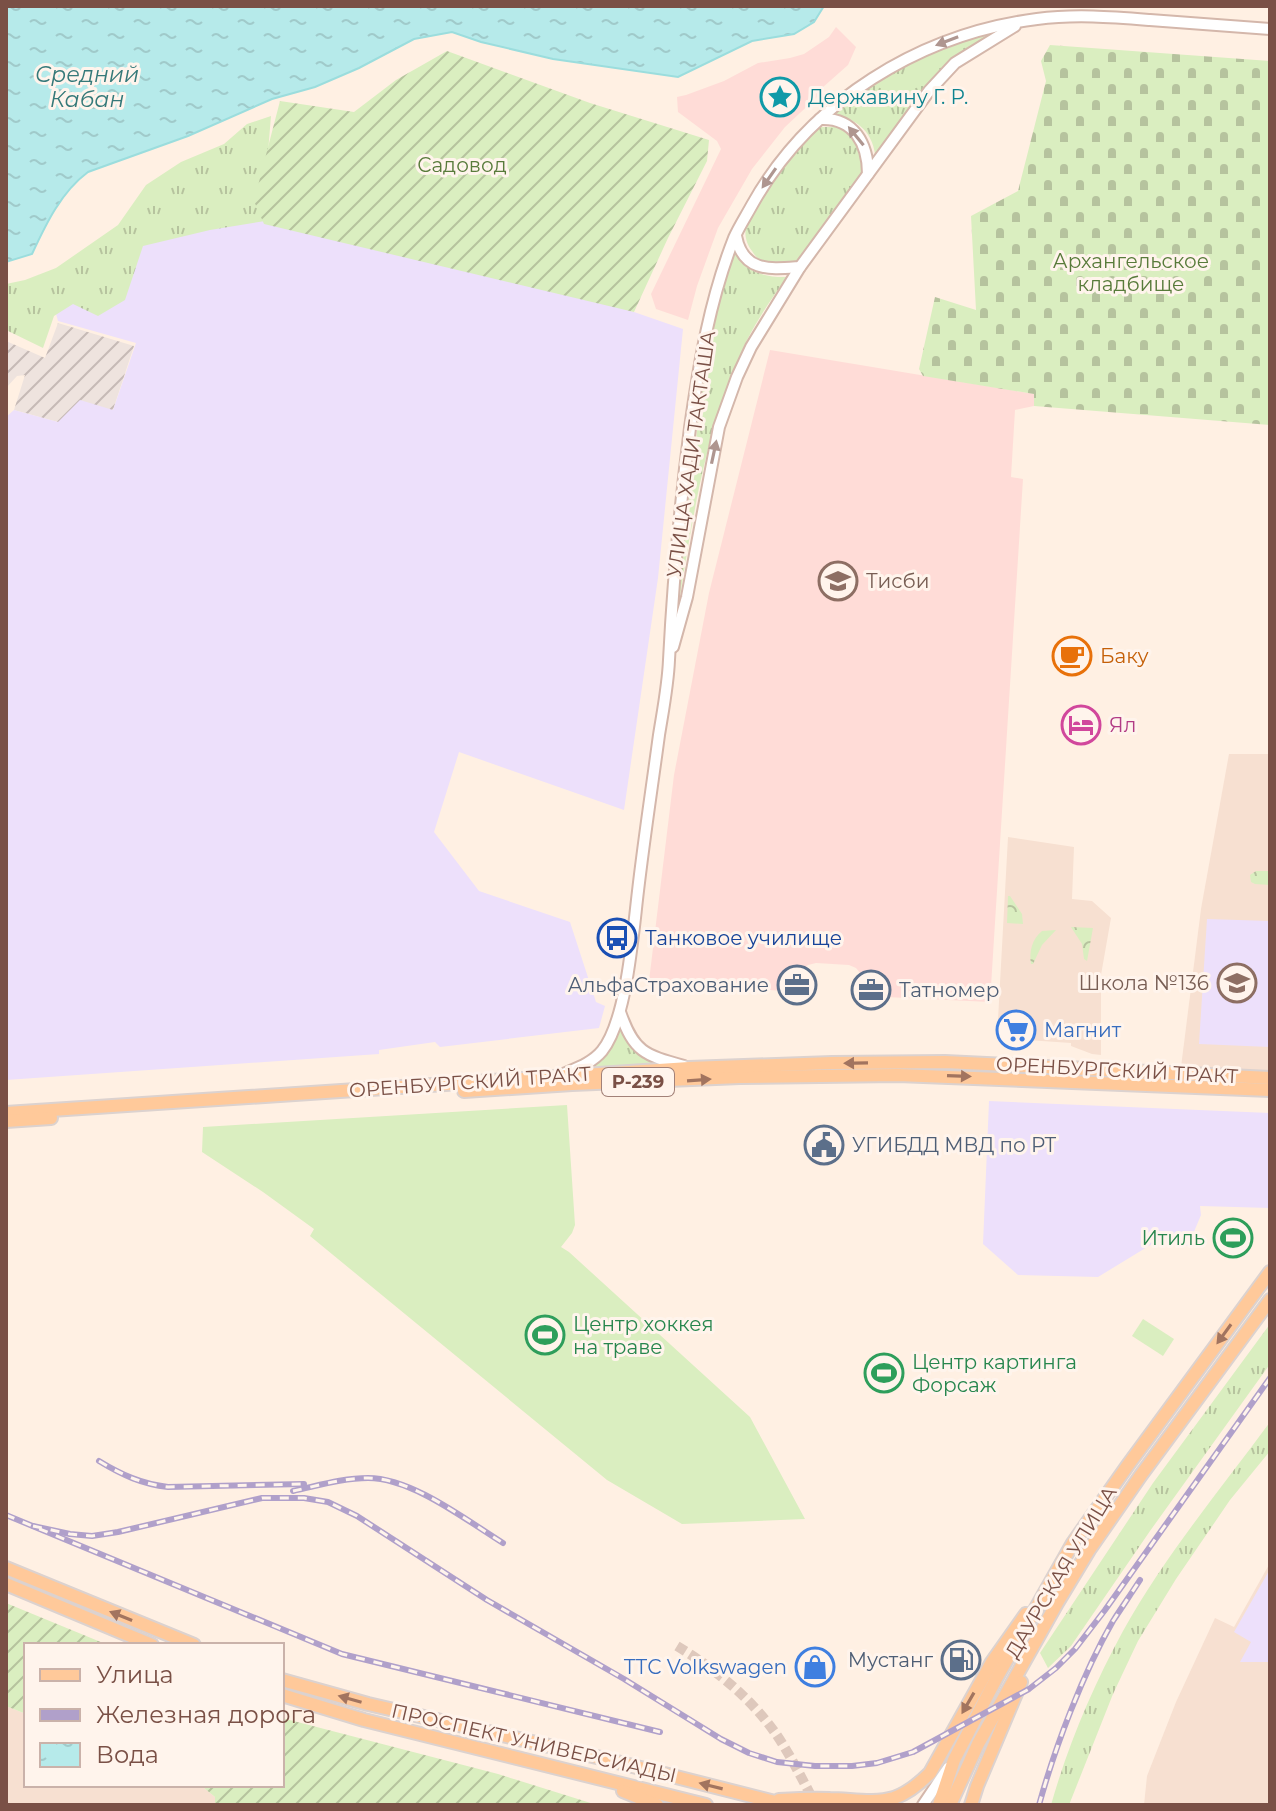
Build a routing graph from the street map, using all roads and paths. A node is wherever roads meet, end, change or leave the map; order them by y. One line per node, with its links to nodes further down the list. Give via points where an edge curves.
1 (1022, 22): 2 (street, УЛИЦА ХАДИ ТАКТАША, via 1070,15); 3 (street, УЛИЦА ХАДИ ТАКТАША, one-way to 3, via 920,52 856,90); 4 (street, УЛИЦА ХАДИ ТАКТАША, via 955,63)
2 (1270, 29)
3 (820, 119): 4 (street, one-way to 3, via 865,148 854,131 835,120); 5 (street, УЛИЦА ХАДИ ТАКТАША, one-way to 5, via 778,165)
4 (868, 176): 6 (street, УЛИЦА ХАДИ ТАКТАША)
5 (735, 234): 6 (street, via 740,250 754,265); 7 (street, УЛИЦА ХАДИ ТАКТАША, via 713,298 695,391)
6 (800, 267): 7 (street, УЛИЦА ХАДИ ТАКТАША, one-way to 6, via 719,427 751,347)
7 (669, 665): 8 (street, УЛИЦА ХАДИ ТАКТАША)
8 (620, 1012): 9 (street, via 628,1034 646,1053); 10 (street, УЛИЦА ХАДИ ТАКТАША, via 602,1051)
9 (689, 1068): 10 (main road, ОРЕНБУРГСКИЙ ТРАКТ / Р-239); 11 (main road, ОРЕНБУРГСКИЙ ТРАКТ / Р-239, one-way to 9, via 945,1062)
10 (558, 1076): 13 (main road, ОРЕНБУРГСКИЙ ТРАКТ / Р-239)
11 (1270, 1078)
12 (1270, 1090): 14 (main road, ОРЕНБУРГСКИЙ ТРАКТ / Р-239, one-way to 12, via 740,1077 947,1076)
13 (6, 1113)
14 (6, 1121)
15 (1270, 1272): 19 (main road, ДАУРСКАЯ УЛИЦА, one-way to 19, via 1073,1543)
16 (1270, 1300): 20 (main road, ДАУРСКАЯ УЛИЦА, via 1141,1475)
17 (6, 1568): 22 (main road, one-way to 17)
18 (6, 1584): 21 (main road)
19 (1045, 1594): 25 (main road, ДАУРСКАЯ УЛИЦА); 27 (main road, one-way to 27, via 992,1662 919,1784 878,1801)
20 (1057, 1603): 33 (main road); 34 (main road)
21 (147, 1643)
22 (189, 1643)
23 (284, 1681): 27 (main road, ПРОСПЕКТ УНИВЕРСИАДЫ, one-way to 23)
24 (284, 1696): 26 (main road, ПРОСПЕКТ УНИВЕРСИАДЫ)
25 (954, 1760): 31 (street, ДАУРСКАЯ УЛИЦА); 32 (main road)
26 (587, 1776): 28 (main road); 29 (main road, ПРОСПЕКТ УНИВЕРСИАДЫ)
27 (767, 1800): 30 (main road, ПРОСПЕКТ УНИВЕРСИАДЫ)
28 (657, 1805)
29 (706, 1805)
30 (787, 1805)
31 (923, 1805)
32 (939, 1805)
33 (950, 1805)
34 (971, 1805)

